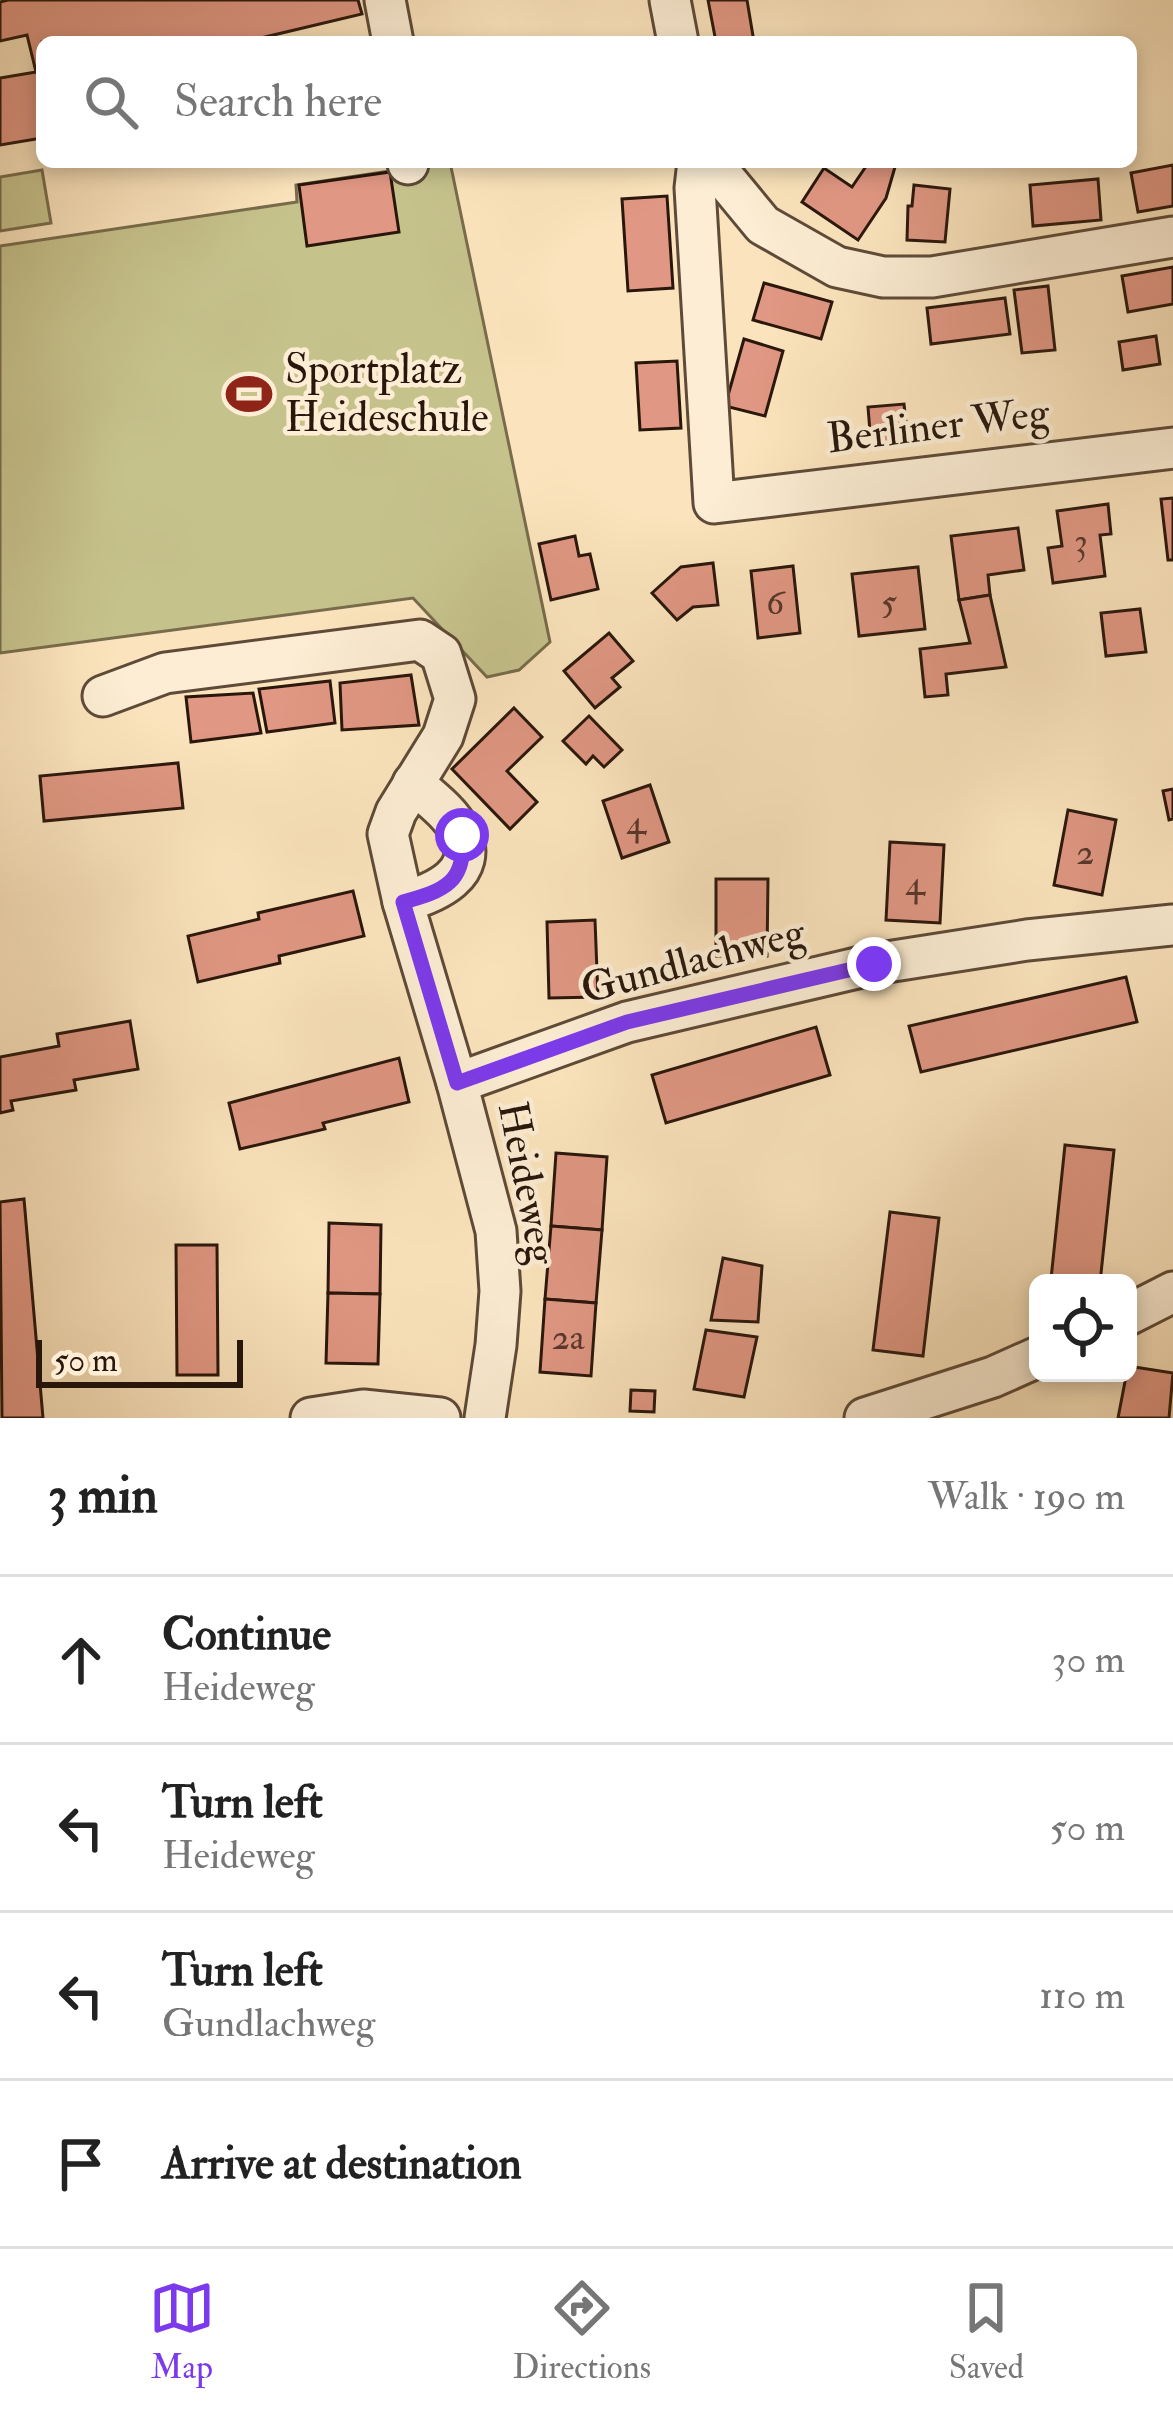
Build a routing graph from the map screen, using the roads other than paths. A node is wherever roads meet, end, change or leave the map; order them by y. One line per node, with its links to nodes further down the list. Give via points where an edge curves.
1 (385, 0): 3 (street)
2 (670, 0): 4 (street)
3 (392, 36)
4 (677, 36)
5 (697, 168): 8 (street, Berliner Weg, via 714,503)
6 (716, 168): 7 (street, via 763,225 837,267 883,277 932,278)
7 (1173, 237)
8 (1173, 448)
9 (103, 696): 10 (street, Heideweg, via 165,673 420,640 442,654 455,700)
10 (413, 783): 11 (street, Heideweg, via 388,834); 11 (street, via 450,818 464,855 444,889)
11 (403, 902): 13 (street, Heideweg)
12 (1173, 925): 13 (street, Gundlachweg, via 874,964 627,1022)
13 (457, 1083): 19 (street, Heideweg, via 496,1231 499,1309)
14 (1173, 1292): 15 (street)
15 (1137, 1310)
16 (1029, 1362): 20 (street)
17 (311, 1418): 18 (street, via 363,1410)
18 (440, 1418)
19 (485, 1418)
20 (865, 1418)

